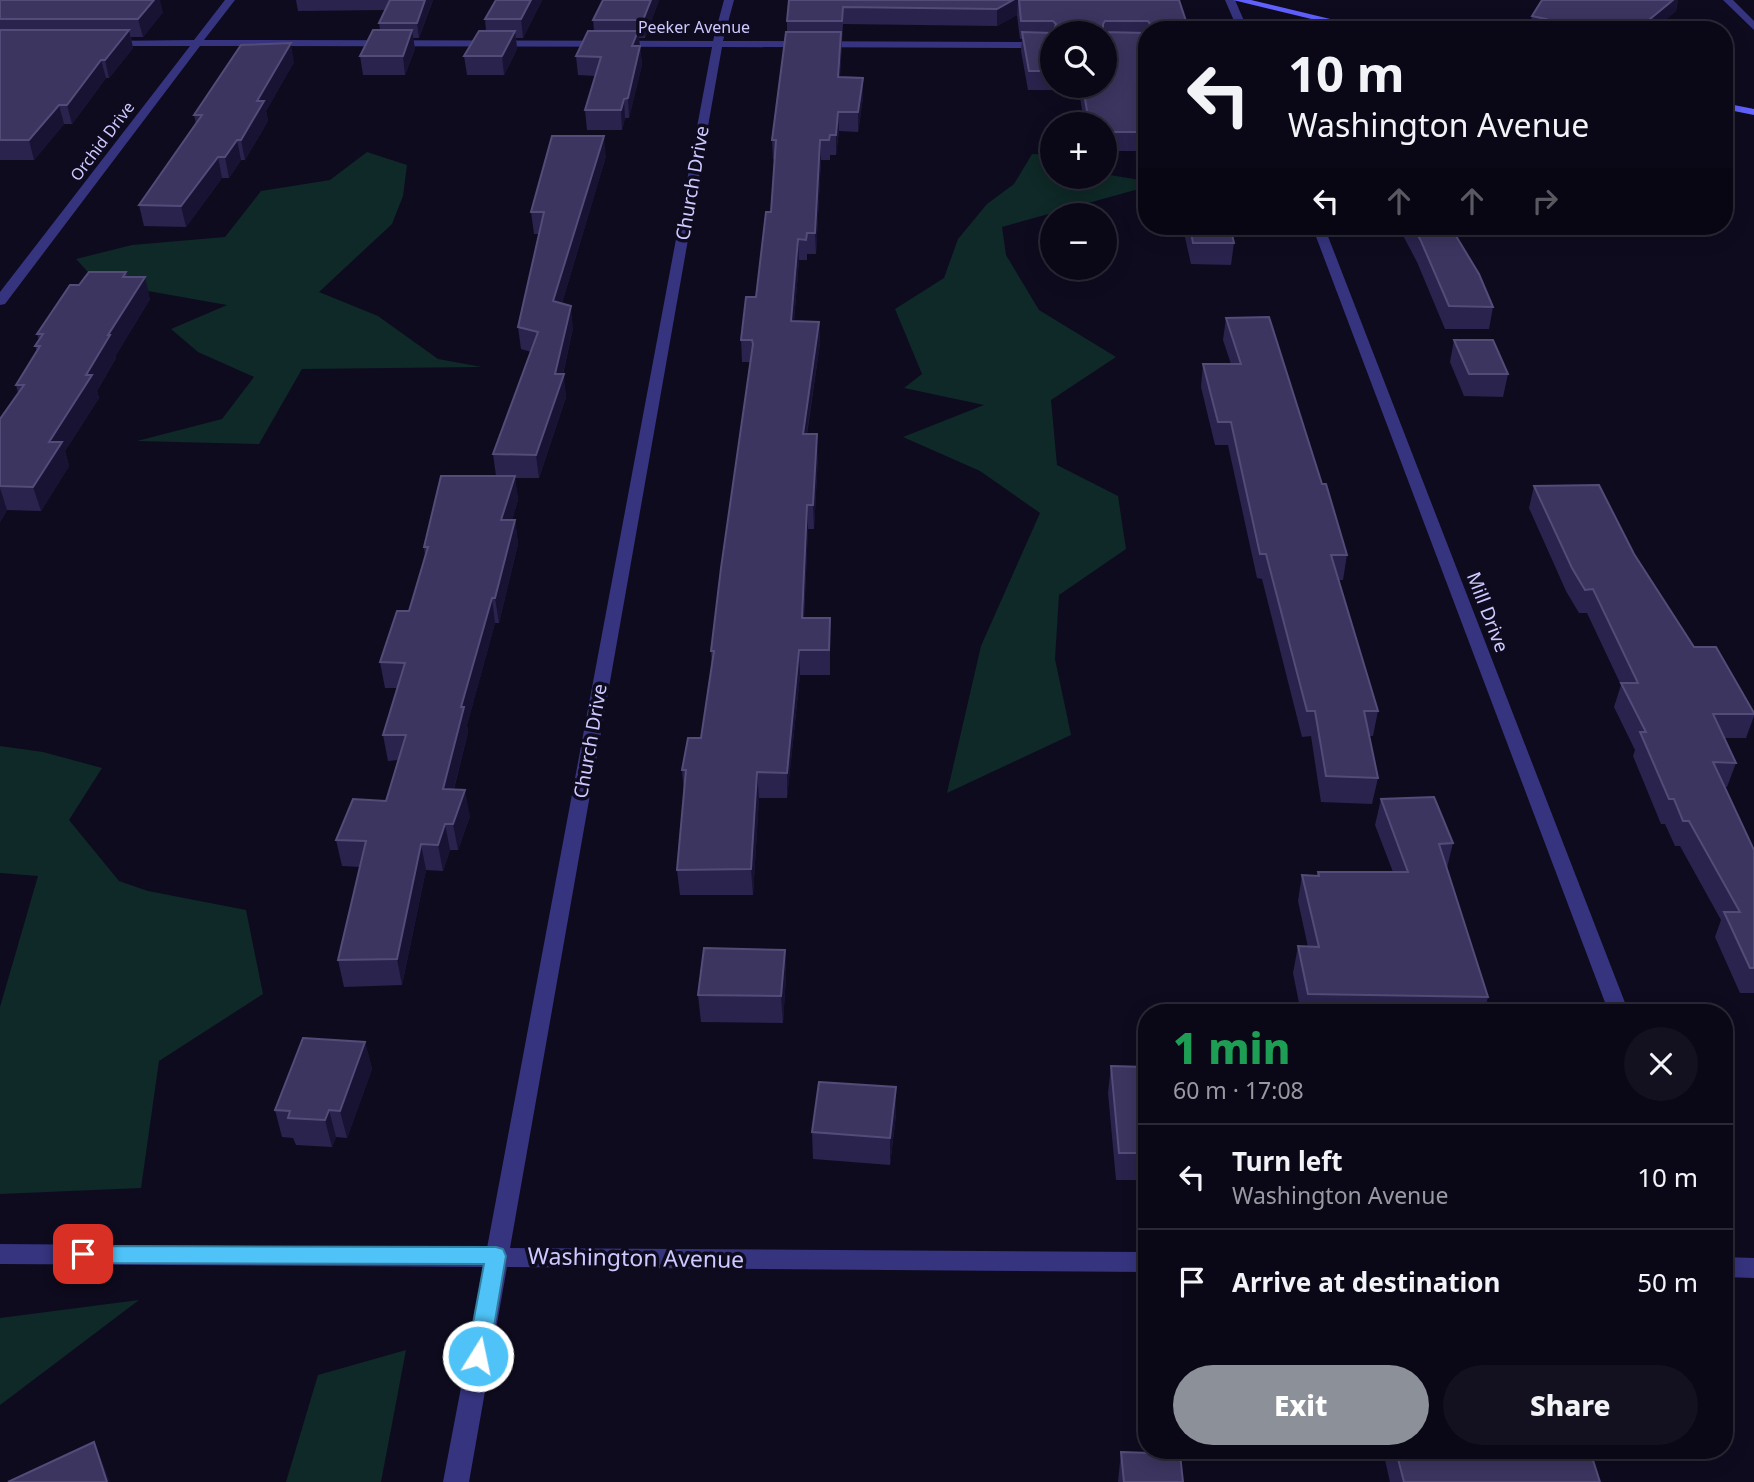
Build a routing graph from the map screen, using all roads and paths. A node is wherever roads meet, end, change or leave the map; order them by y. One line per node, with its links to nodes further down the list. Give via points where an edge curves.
1 (230, 0): 10 (street, Orchid Drive)
2 (729, 0): 11 (street, Church Drive)
3 (1230, 0): 6 (street)
4 (1238, 0): 7 (street)
5 (1728, 0): 8 (street)
6 (1239, 21)
7 (1331, 21)
8 (1754, 27)
9 (92, 43): 10 (street, Peeker Avenue)
10 (197, 43): 11 (street, Peeker Avenue); 16 (street, Orchid Drive)
11 (718, 43): 12 (street, Peeker Avenue); 19 (street, Church Drive)
12 (1040, 45)
13 (1733, 108): 14 (street)
14 (1754, 113)
15 (1321, 235): 17 (street, Mill Drive)
16 (0, 301)
17 (1616, 1004)
18 (0, 1254): 19 (street, Washington Avenue)
19 (496, 1256): 20 (street, Washington Avenue); 23 (street, Church Drive)
20 (1138, 1262)
21 (1733, 1267): 22 (street)
22 (1754, 1268)
23 (456, 1482)

